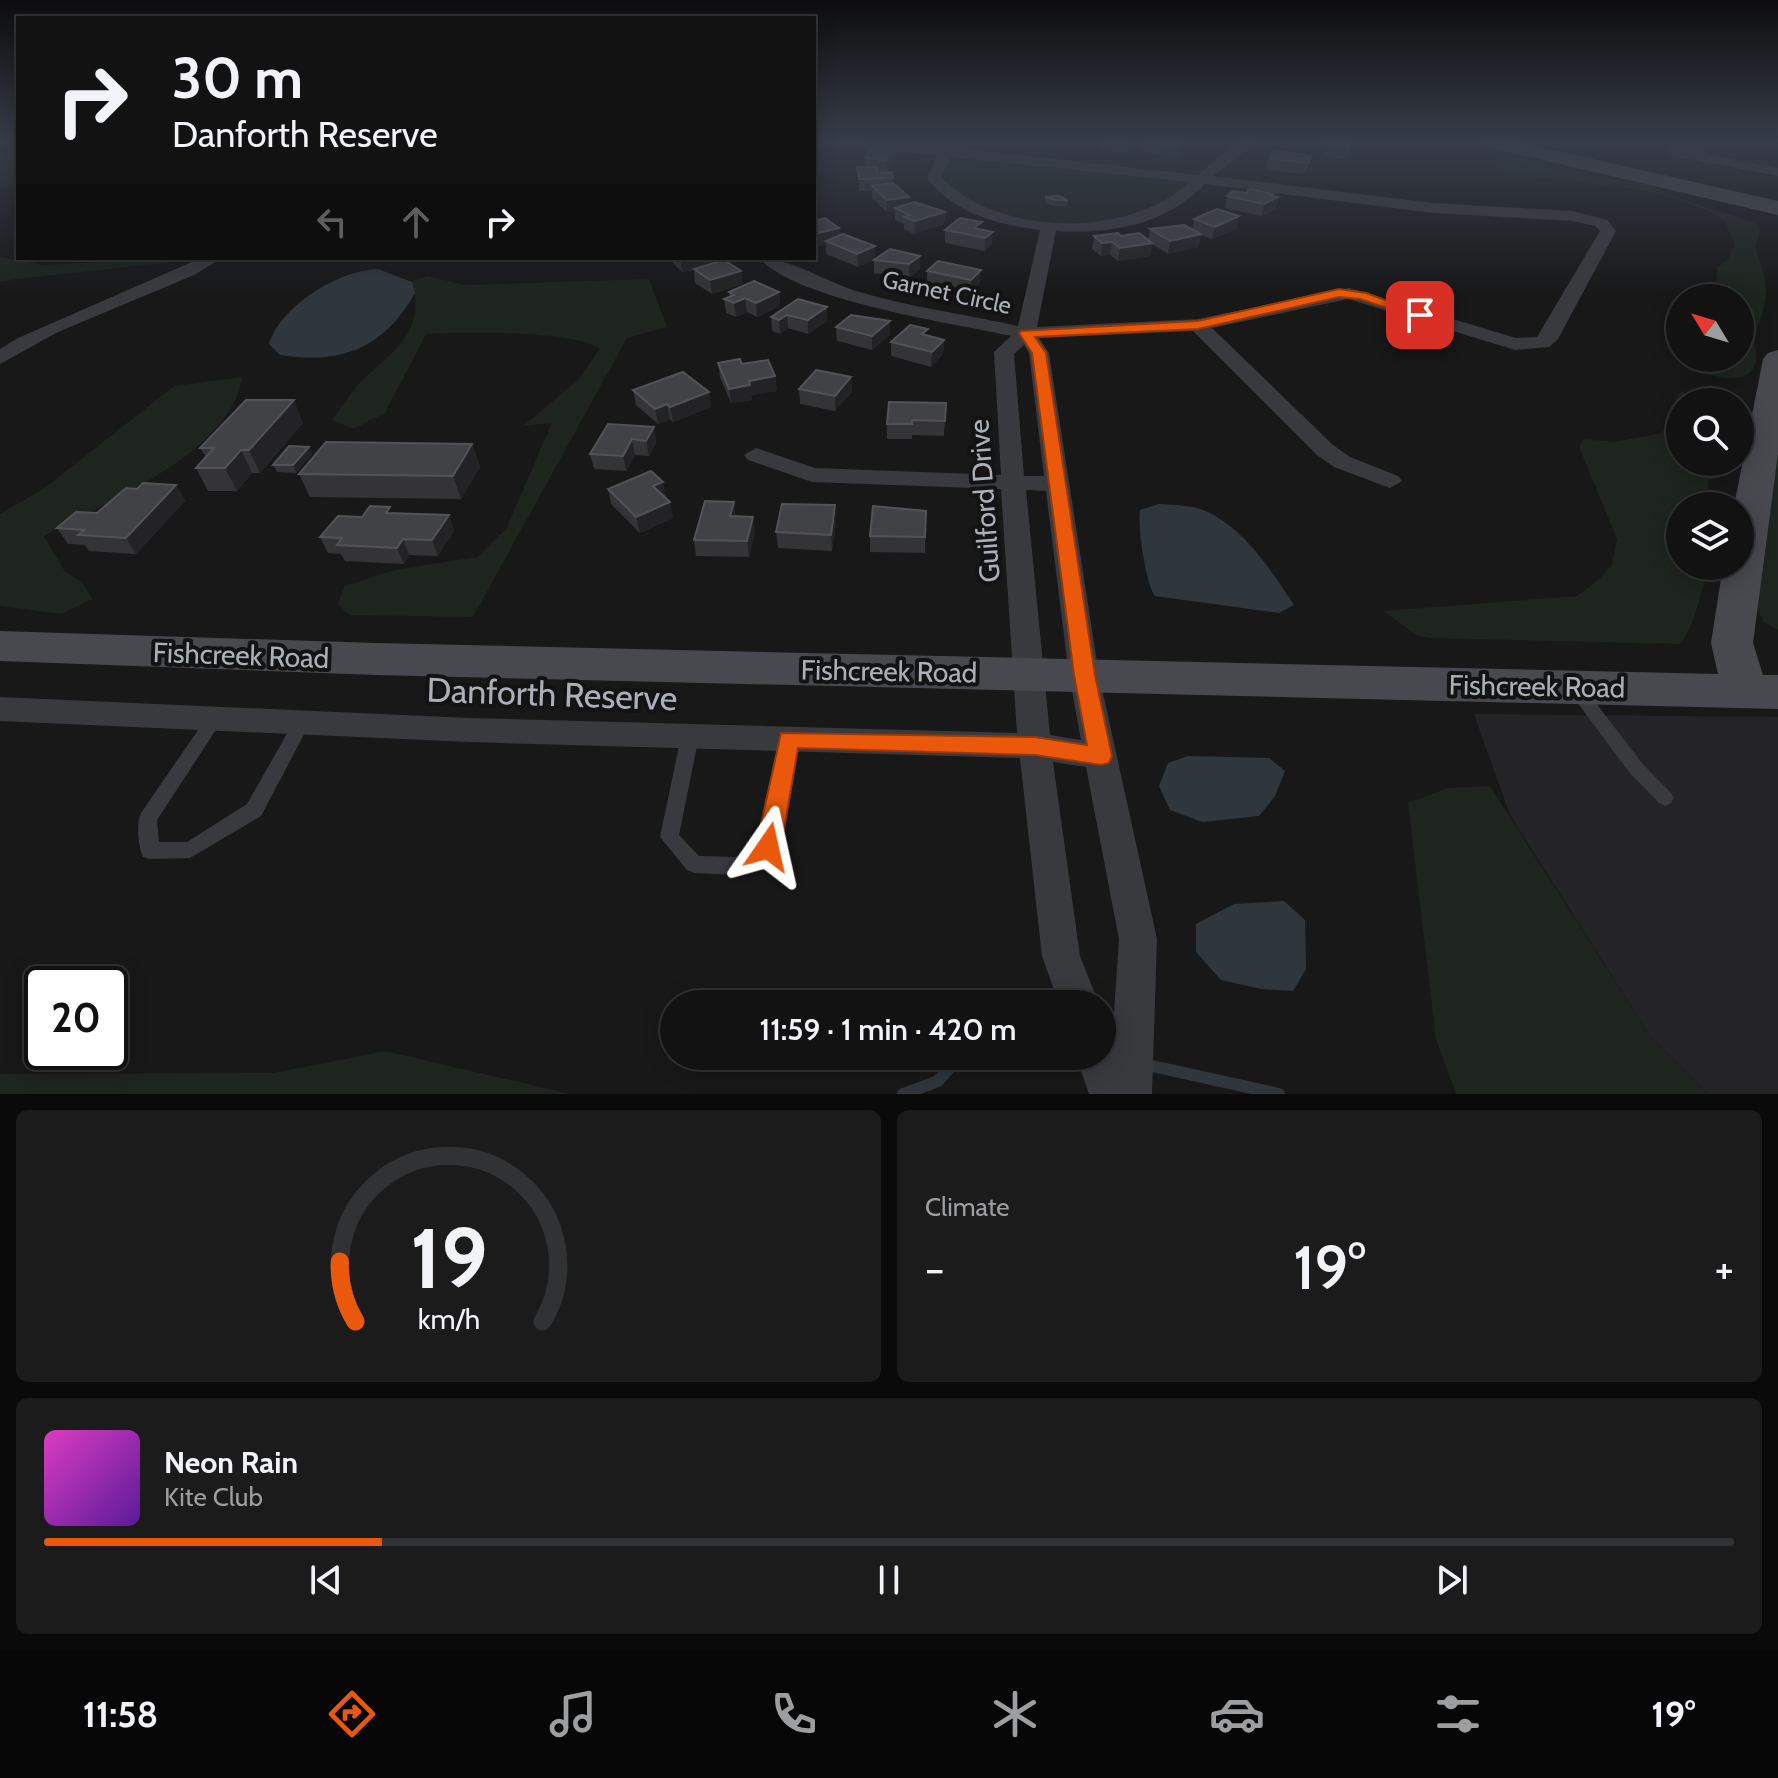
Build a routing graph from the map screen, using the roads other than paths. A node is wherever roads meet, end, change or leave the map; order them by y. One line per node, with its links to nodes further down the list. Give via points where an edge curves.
1 (946, 192): 6 (street, via 1003,218)
2 (1188, 192): 6 (street, via 1138,220)
3 (1312, 192): 9 (street, Garnet Circle, via 1433,208 1586,218 1608,231 1548,339 1531,345 1361,295 1327,295)
4 (1709, 192): 5 (main road)
5 (1778, 208)
6 (1049, 226): 10 (street, Guilford Drive)
7 (209, 260): 12 (street)
8 (770, 260): 10 (street, Garnet Circle, via 854,296)
9 (1198, 325): 10 (street, Garnet Circle); 16 (street, via 1325,450)
10 (1026, 333): 17 (street, Guilford Drive, via 1004,352); 18 (street, via 1039,353)
11 (0, 335): 12 (street)
12 (30, 336): 13 (street)
13 (0, 358)
14 (1778, 359): 23 (main road, via 1732,643)
15 (756, 455): 17 (street, via 812,475)
16 (1390, 481)
17 (1013, 482): 18 (street); 20 (street, Guilford Drive)
18 (1059, 484): 21 (street)
19 (0, 646): 20 (main road, Fishcreek Road)
20 (1026, 674): 21 (main road, Fishcreek Road); 29 (street, Guilford Drive)
21 (1084, 675): 22 (main road, Fishcreek Road); 30 (street)
22 (1574, 687): 23 (main road, Fishcreek Road); 31 (lane)
23 (1762, 691)
24 (0, 709): 25 (street, Danforth Reserve)
25 (215, 719): 26 (street, Danforth Reserve); 26 (lane, via 148,819 150,851 190,850 254,810)
26 (302, 723): 27 (street, Danforth Reserve)
27 (690, 736): 28 (street, Danforth Reserve); 28 (lane, via 669,837 694,864 737,866 768,847)
28 (789, 739): 29 (street, Danforth Reserve)
29 (1035, 746): 30 (street, Danforth Reserve); 32 (street, Guilford Drive, via 1061,956)
30 (1101, 756): 33 (street, via 1138,939 1133,1033)
31 (1665, 798)
32 (1074, 990)
33 (1115, 1084)

